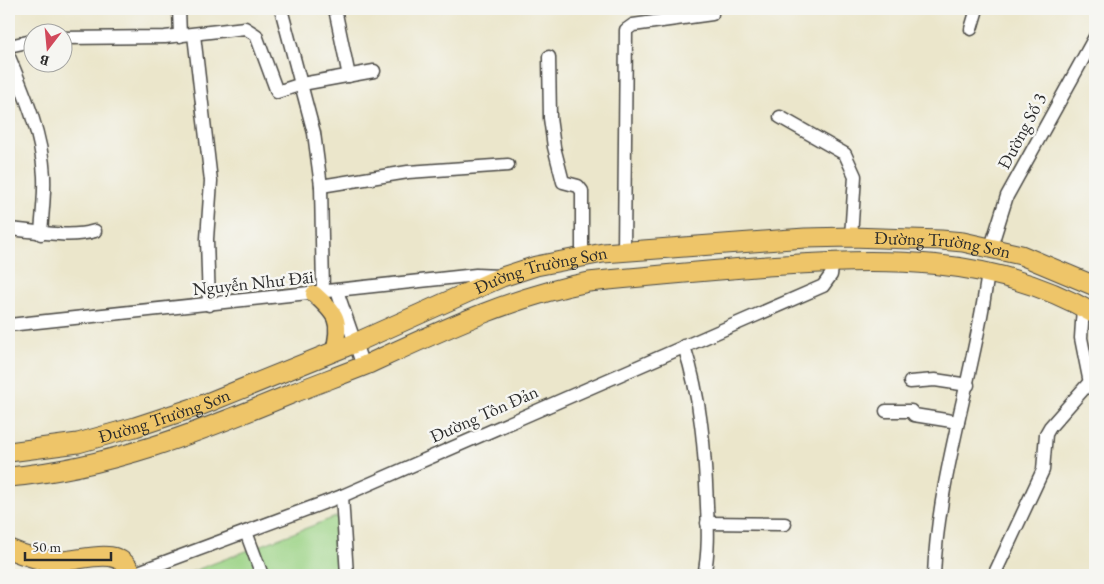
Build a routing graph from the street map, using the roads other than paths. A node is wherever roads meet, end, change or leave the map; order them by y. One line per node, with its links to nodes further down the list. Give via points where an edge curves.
1 (180, 9): 8 (street)
2 (281, 9): 17 (street)
3 (335, 9): 16 (street)
4 (712, 9): 26 (street, via 712,14 633,24 626,30)
5 (977, 9): 6 (street)
6 (971, 29)
7 (194, 35): 8 (street); 17 (street, via 240,28 250,30 256,35 277,92); 34 (street, via 211,181 207,238)
8 (180, 36): 10 (street)
9 (1095, 36): 25 (street, Đường Số 3, via 1007,196)
10 (72, 38)
11 (22, 43): 12 (street)
12 (9, 46)
13 (9, 57): 23 (street, via 40,143 44,176)
14 (549, 57): 27 (street, via 548,96 554,147 563,182 568,186 578,186 582,191)
15 (374, 71): 16 (street)
16 (349, 76): 17 (street)
17 (302, 84): 20 (street, via 314,133)
18 (780, 117): 24 (street, via 845,154 855,176)
19 (508, 165): 20 (street, via 408,172)
20 (321, 186): 33 (street)
21 (9, 229): 23 (street)
22 (95, 230): 23 (street, via 79,235)
23 (41, 234)
24 (851, 237): 25 (highway, Đường Trường Sơn, via 948,241); 26 (highway, Đường Trường Sơn)
25 (990, 247): 31 (highway, Đường Trường Sơn, via 1021,255)
26 (624, 251): 27 (highway, Đường Trường Sơn)
27 (582, 256): 30 (highway, Đường Trường Sơn)
28 (833, 261): 29 (highway, Đường Trường Sơn, via 920,261); 38 (street, Đường Tôn Đản, via 831,275 823,286); 40 (highway, Đường Trường Sơn, via 676,273 558,288 455,324)
29 (988, 272): 35 (highway, Đường Trường Sơn, via 1042,289); 43 (street, Đường Trường Sơn)
30 (502, 276): 32 (street, Nguyễn Như Đãi, via 476,275); 37 (highway, Đường Trường Sơn)
31 (1095, 286)
32 (337, 291): 33 (street, Nguyễn Như Đãi); 37 (street)
33 (319, 293): 34 (street, Nguyễn Như Đãi); 39 (main road, via 336,318 338,334)
34 (209, 305): 36 (street, Nguyễn Như Đãi)
35 (1089, 310): 41 (street, via 1081,338)
36 (9, 325)
37 (355, 343): 39 (highway, Đường Trường Sơn); 40 (street)
38 (684, 346): 48 (street, Đường Tôn Đản); 49 (street, via 695,380 705,453)
39 (334, 351): 46 (highway, Đường Trường Sơn, via 202,405 135,427 78,443)
40 (363, 366): 47 (highway, Đường Trường Sơn, via 210,428 144,450 83,466)
41 (1093, 380): 60 (street, via 1046,434 1043,470)
42 (910, 382): 43 (street, via 934,380)
43 (968, 385): 45 (street, Đường Trường Sơn)
44 (886, 411): 45 (street, via 911,410 914,415)
45 (958, 422): 59 (street, Đường Trường Sơn, via 936,534)
46 (9, 452)
47 (9, 477)
48 (342, 496): 51 (street, Đường Tôn Đản); 56 (street)
49 (707, 523): 50 (street); 52 (street)
50 (785, 524)
51 (246, 532): 54 (street, Đường Tôn Đản); 55 (street)
52 (707, 547): 57 (street); 58 (street)
53 (9, 549): 54 (highway, via 56,561 110,556 128,565)
54 (131, 575)
55 (262, 575)
56 (347, 575)
57 (696, 575)
58 (704, 575)
59 (934, 575)
60 (994, 575)

